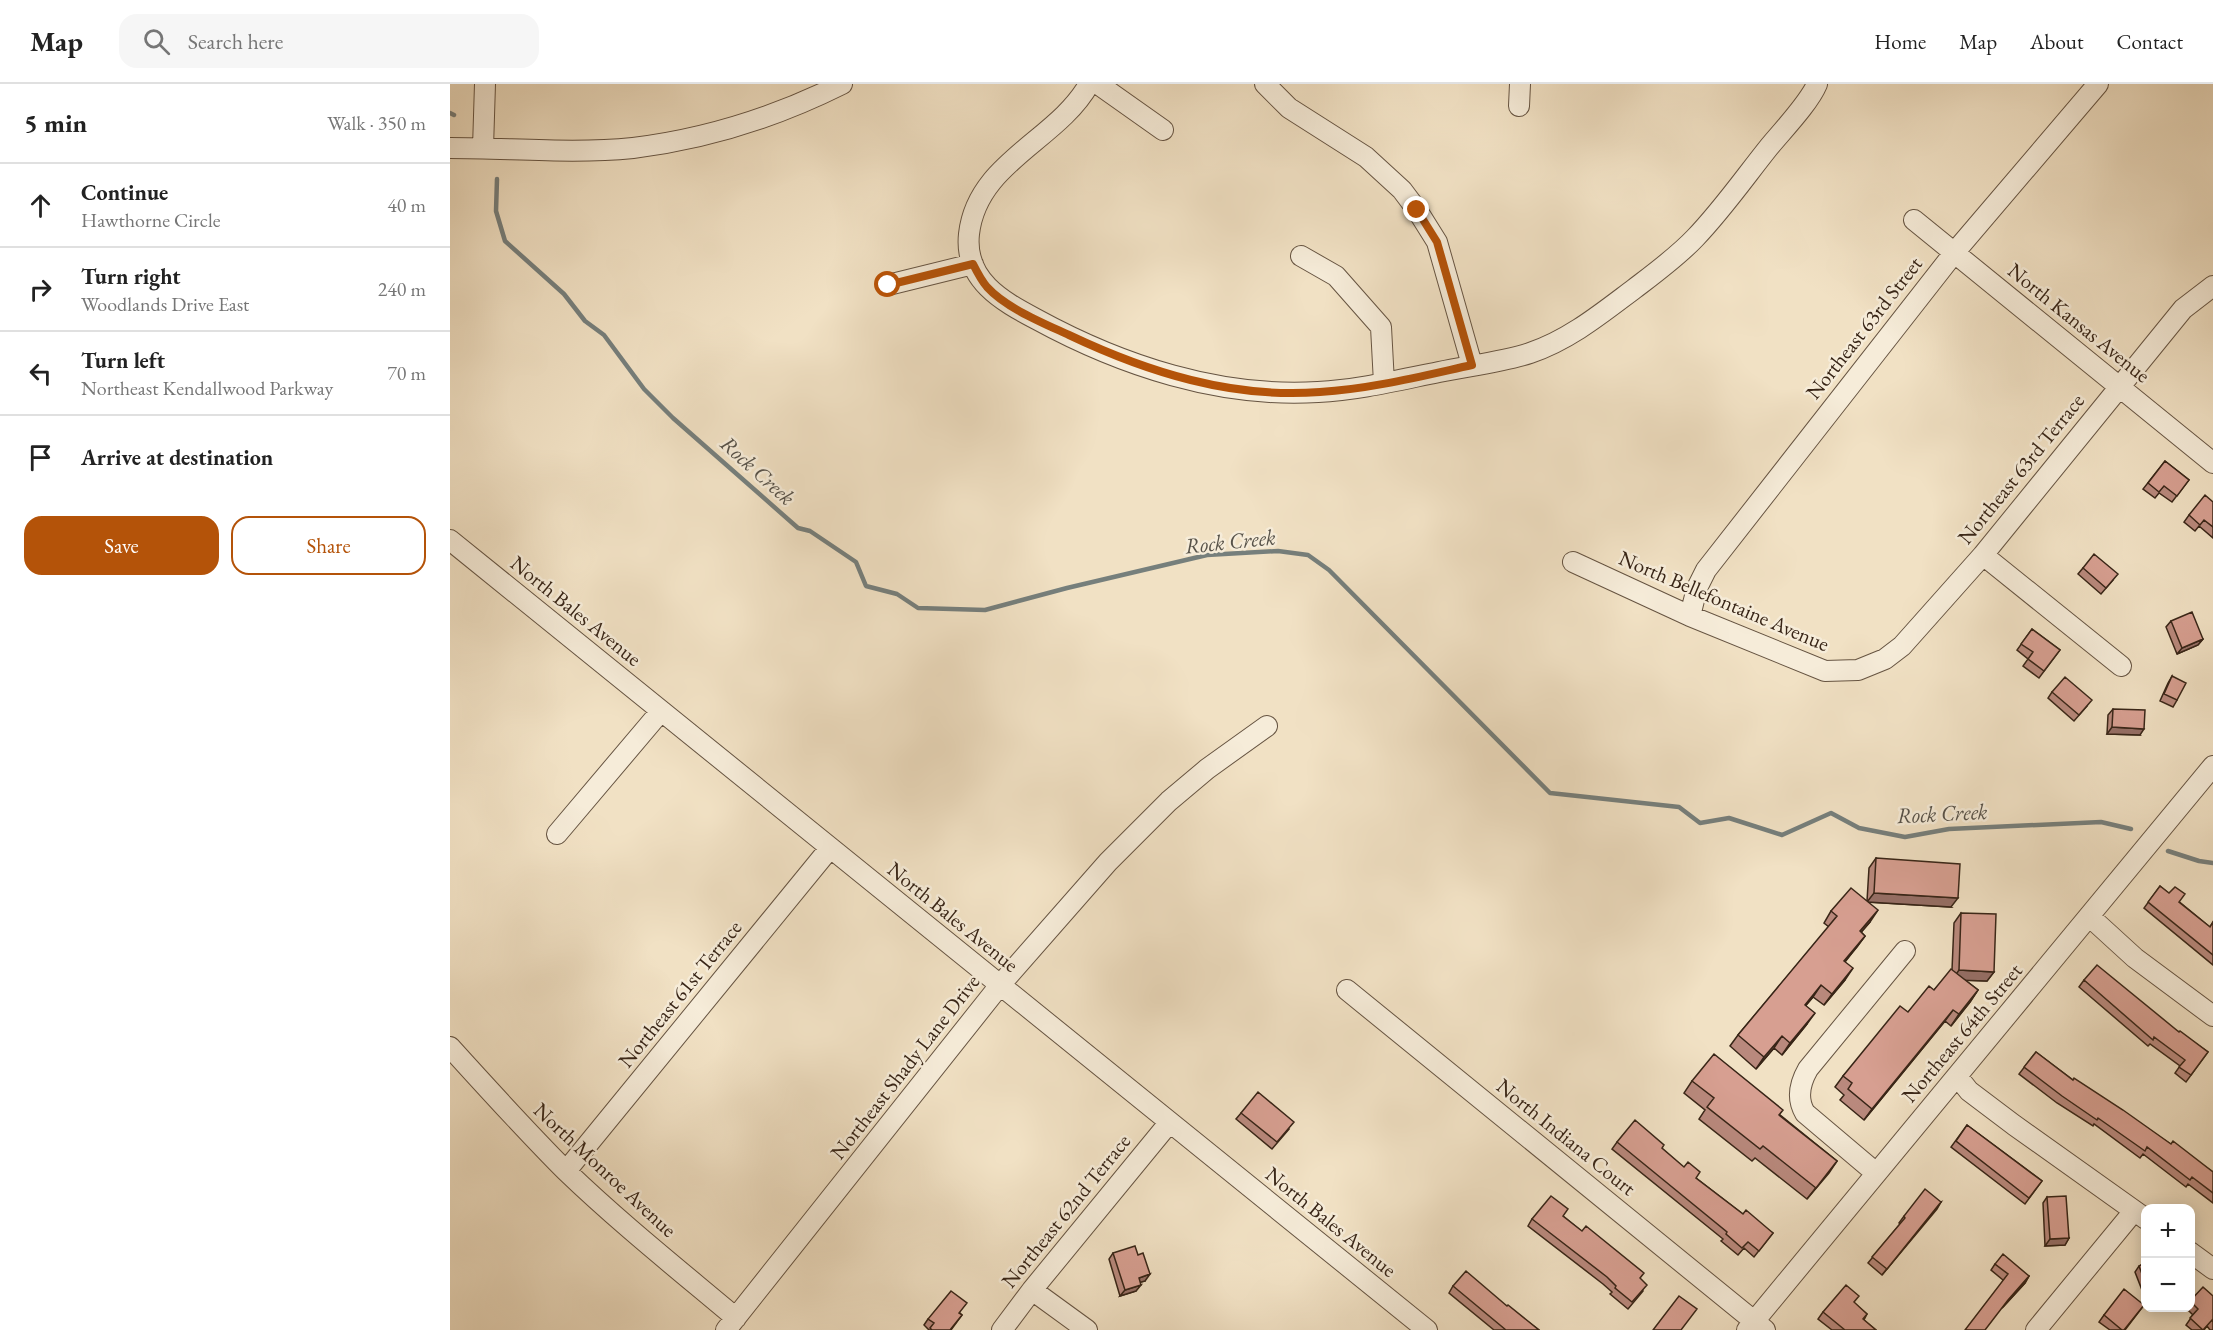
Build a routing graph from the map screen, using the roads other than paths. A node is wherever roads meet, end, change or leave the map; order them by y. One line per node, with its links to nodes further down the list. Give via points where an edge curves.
1 (485, 84): 12 (street)
2 (842, 84): 12 (street, via 768,117 681,140 632,148)
3 (1089, 84): 16 (street, via 1075,104 993,177 982,193 968,239)
4 (1098, 84): 10 (street)
5 (1265, 84): 19 (street, via 1288,108 1366,157 1402,190 1417,210 1437,242)
6 (1520, 84): 9 (street)
7 (1817, 84): 19 (street, via 1696,237 1664,266 1584,327 1530,353)
8 (2098, 84): 14 (street, Northeast 63rd Street)
9 (1519, 106)
10 (1163, 130)
11 (450, 148): 12 (street)
12 (483, 148)
13 (1914, 220): 14 (street, North Kansas Avenue)
14 (1954, 253): 21 (street, North Kansas Avenue); 26 (street, Northeast 63rd Street, via 1706,570)
15 (1301, 256): 20 (street, via 1336,276 1382,327)
16 (973, 264): 17 (street); 20 (street, via 996,296 1048,326 1096,348 1188,380 1275,393 1318,393)
17 (888, 285)
18 (2213, 286): 21 (street, Northeast 63rd Terrace, via 2183,309)
19 (1472, 365): 20 (street)
20 (1384, 383)
21 (2119, 386): 22 (street, North Kansas Avenue); 24 (street, Northeast 63rd Terrace)
22 (2213, 463)
23 (450, 540): 29 (street, North Bales Avenue)
24 (1983, 555): 27 (street); 28 (street, Northeast 63rd Terrace, via 1894,653)
25 (1574, 562): 26 (street, North Bellefontaine Avenue)
26 (1690, 616): 28 (street, North Bellefontaine Avenue, via 1825,671)
27 (2121, 666)
28 (1858, 670)
29 (661, 711): 32 (street); 33 (street, North Bales Avenue)
30 (1267, 726): 36 (street, Northeast Shady Lane Drive, via 1207,769 1133,835)
31 (2213, 766): 34 (street, Northeast 64th Street)
32 (558, 834)
33 (830, 848): 36 (street, North Bales Avenue); 42 (street, Northeast 61st Terrace)
34 (2090, 916): 38 (street, via 2135,958); 40 (street, Northeast 64th Street)
35 (1905, 951): 43 (street, via 1808,1069 1799,1090 1804,1113)
36 (1000, 985): 41 (street, North Bales Avenue); 48 (street, Northeast Shady Lane Drive)
37 (1347, 990): 49 (street, North Indiana Court)
38 (2213, 1016)
39 (450, 1047): 42 (street, North Monroe Avenue)
40 (1957, 1076): 43 (street, Northeast 64th Street); 44 (street, via 1987,1104)
41 (1169, 1123): 47 (street, Northeast 62nd Terrace); 52 (street, North Bales Avenue)
42 (566, 1171): 48 (street, North Monroe Avenue)
43 (1876, 1173): 49 (street, Northeast 64th Street)
44 (2140, 1215): 53 (street)
45 (2195, 1256): 46 (street)
46 (2213, 1269)
47 (1032, 1290): 50 (street, Northeast 62nd Terrace); 51 (street)
48 (731, 1324)
49 (1756, 1327)
50 (1002, 1330)
51 (1087, 1330)
52 (1427, 1330)
53 (2036, 1330)

